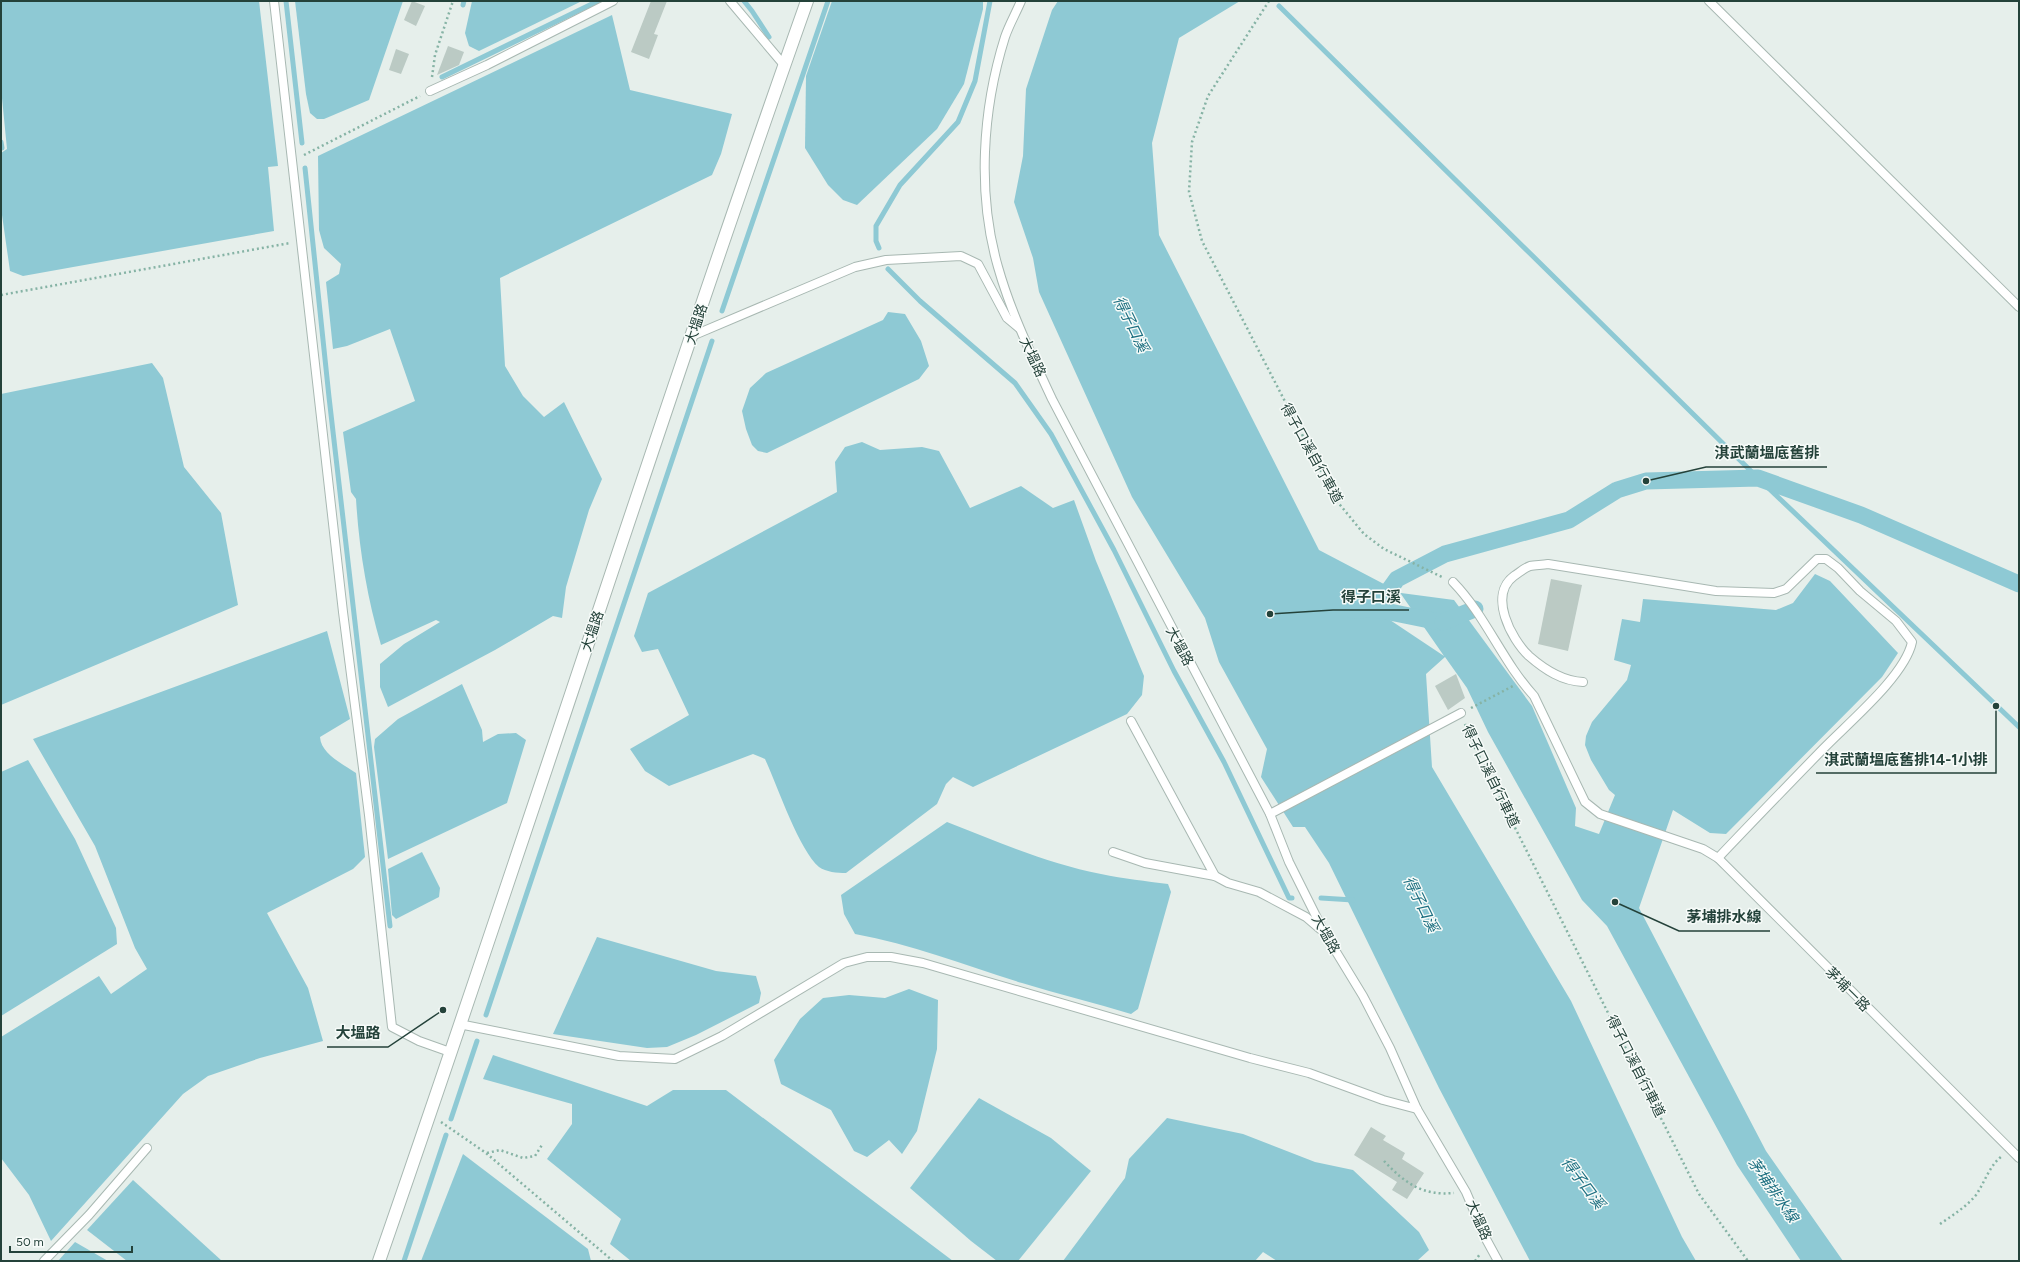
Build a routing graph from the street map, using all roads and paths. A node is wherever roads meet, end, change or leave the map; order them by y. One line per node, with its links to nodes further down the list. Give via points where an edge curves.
1 (274, 1): 11 (lane)
2 (453, 1): 10 (path, via 435,55)
3 (613, 1): 10 (lane)
4 (730, 1): 9 (lane)
5 (807, 1): 9 (street, 大塭路)
6 (1021, 1): 15 (lane, 大塭路, via 1006,36 993,85 986,145 986,215 998,268)
7 (1269, 1): 17 (path, 得子口溪自行車道, via 1208,96 1192,142 1189,192 1202,241 1336,500 1364,534 1384,549)
8 (1709, 1): 14 (lane)
9 (784, 65): 16 (street, 大塭路)
10 (430, 91): 11 (path)
11 (293, 161): 12 (lane)
12 (301, 241): 13 (path); 28 (lane, via 392,1027)
13 (1, 295)
14 (2019, 307)
15 (1020, 329): 16 (lane, via 1007,318 978,264 961,256 886,260 855,267); 22 (lane, 大塭路, via 1055,406)
16 (692, 336): 27 (street, 大塭路)
17 (1453, 582): 18 (lane, via 1466,595)
18 (1521, 682): 20 (path, 得子口溪自行車道); 24 (lane, 茅埔一路, via 1534,696 1543,712 1585,802 1600,814 1703,849)
19 (1583, 682): 24 (lane, via 1572,682 1559,677 1539,664 1528,655 1507,625 1502,610 1503,594 1509,580 1528,567 1548,564 1716,591 1774,593 1786,589 1817,559 1826,559 1896,621 1912,642 1900,668)
20 (1461, 713): 22 (lane); 43 (path, 得子口溪自行車道, via 1475,748 1699,1194)
21 (1131, 721): 25 (lane)
22 (1270, 814): 26 (lane, 大塭路, via 1289,862)
23 (1113, 852): 25 (lane, via 1144,863)
24 (1718, 858): 33 (lane, 茅埔一路)
25 (1215, 876): 26 (lane, via 1228,883 1259,892 1306,917)
26 (1324, 932): 29 (lane, 大塭路, via 1363,996)
27 (459, 1024): 28 (street, 大塭路); 29 (lane, via 619,1056 675,1059 722,1036 844,963 866,957 891,957 922,963 1206,1046 1309,1073 1383,1100)
28 (450, 1052): 30 (street, 大塭路)
29 (1417, 1109): 37 (lane, 大塭路)
30 (430, 1114): 34 (path); 40 (street, 大塭路)
31 (542, 1145): 34 (path, via 535,1156 523,1158 500,1150)
32 (147, 1148): 39 (lane, via 89,1215)
33 (2011, 1150): 35 (lane, 茅埔一路); 38 (path, via 1992,1167 1976,1194 1964,1208)
34 (486, 1154): 41 (path)
35 (2019, 1158)
36 (1384, 1161): 37 (path, via 1418,1189 1437,1193)
37 (1466, 1192): 42 (lane, 大塭路)
38 (1940, 1224)
39 (44, 1261)
40 (379, 1261)
41 (613, 1261)
42 (1498, 1261)
43 (1748, 1261)

